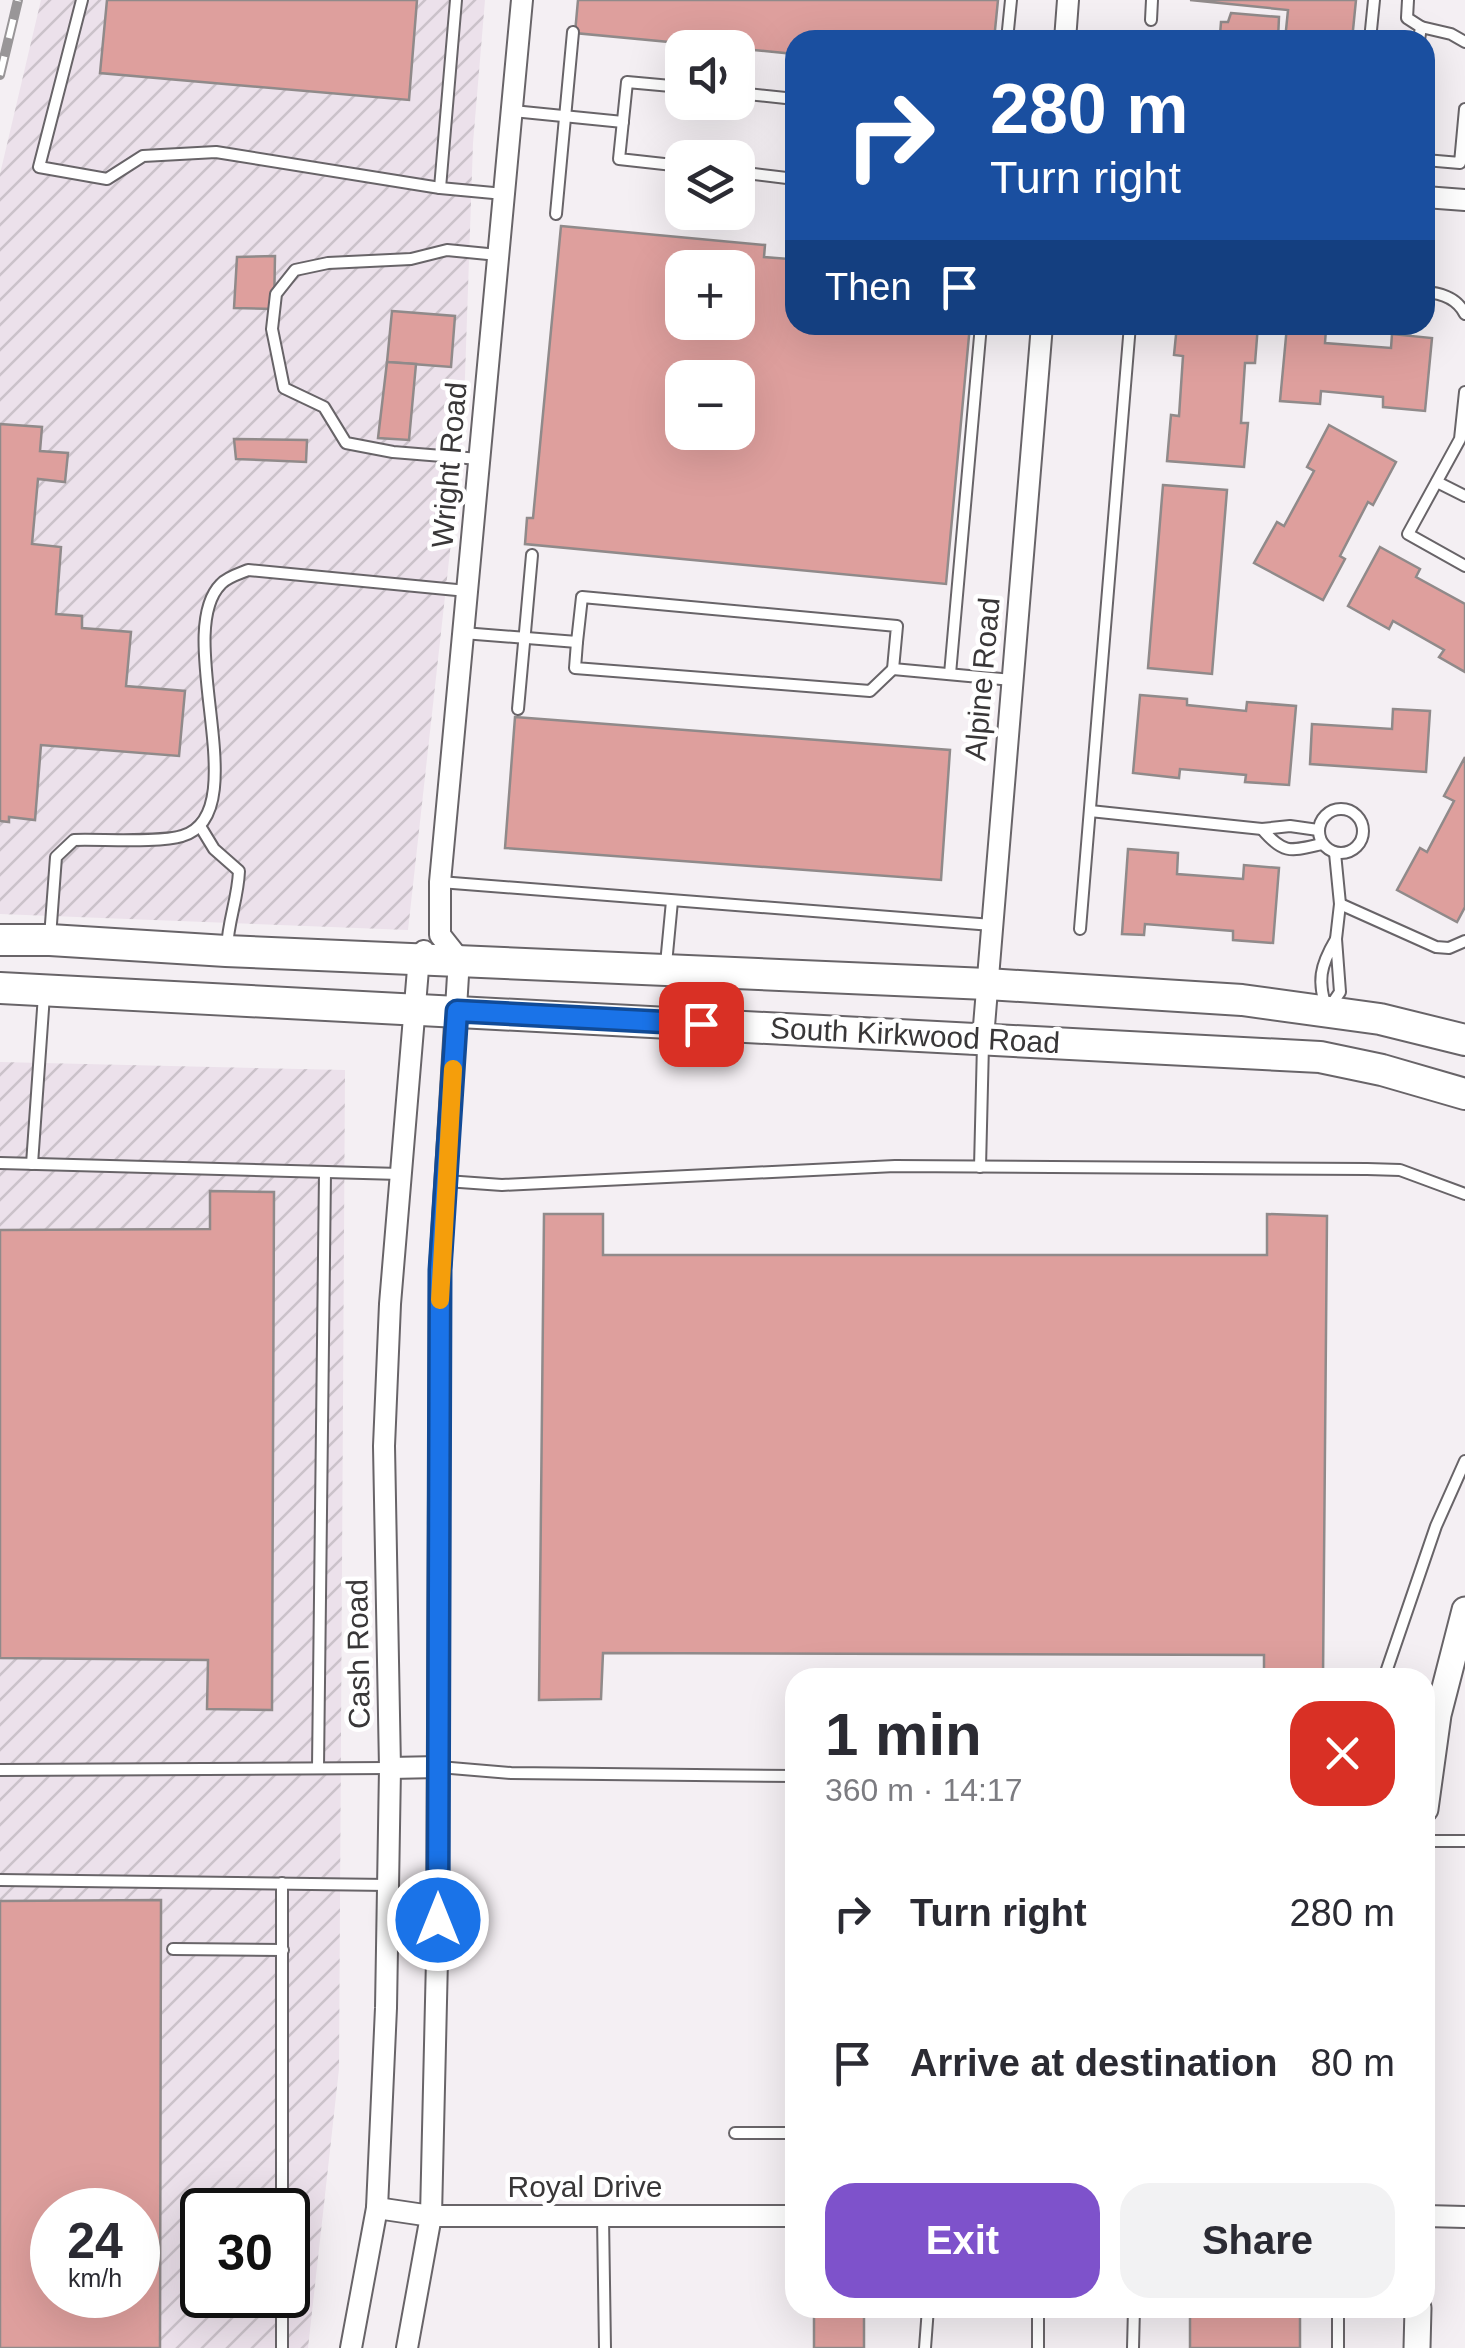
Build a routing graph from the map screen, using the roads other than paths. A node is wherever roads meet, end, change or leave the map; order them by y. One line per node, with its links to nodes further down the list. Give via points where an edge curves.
1 (82, 0): 30 (lane, via 40,167 107,179 143,156 216,152)
2 (456, 0): 30 (lane)
3 (522, 0): 23 (street, Wright Road)
4 (1010, 0): 11 (lane)
5 (1068, 0): 12 (street)
6 (1152, 0): 9 (lane)
7 (1374, 0): 13 (lane)
8 (1408, 0): 10 (lane, via 1406,18)
9 (1151, 20)
10 (1421, 27): 14 (lane); 15 (lane)
11 (1008, 30)
12 (1065, 30)
13 (1371, 30)
14 (1421, 30)
15 (1434, 30)
16 (1435, 30): 18 (lane)
17 (573, 32): 24 (lane)
18 (1465, 42)
19 (665, 85): 25 (lane, via 628,82)
20 (755, 95): 21 (lane)
21 (785, 98)
22 (1465, 109): 26 (lane, via 1460,164)
23 (512, 110): 24 (lane); 31 (street, Wright Road)
24 (565, 116): 25 (lane); 34 (lane)
25 (623, 122): 27 (lane, via 619,160)
26 (1435, 161)
27 (665, 164)
28 (755, 174): 29 (lane)
29 (785, 177)
30 (440, 188): 31 (lane)
31 (504, 194): 35 (street, Wright Road)
32 (1435, 198): 33 (street)
33 (1465, 200)
34 (556, 214)
35 (498, 255): 43 (street, Wright Road); 43 (lane, via 447,250 295,270 276,294 272,329 284,388 324,408 346,443)
36 (1435, 293): 37 (lane)
37 (1465, 314)
38 (981, 335): 53 (lane)
39 (1041, 335): 54 (street, Alpine Road)
40 (1129, 335): 56 (lane)
41 (1465, 392): 42 (lane)
42 (1462, 439): 44 (lane)
43 (479, 459): 48 (street, Wright Road)
44 (1437, 482): 45 (lane); 47 (lane, via 1408,534)
45 (1465, 496)
46 (532, 555): 50 (lane)
47 (1465, 566)
48 (467, 591): 49 (street, Wright Road); 57 (lane, via 248,570 221,583 207,610 214,766 212,806)
49 (463, 633): 50 (lane); 62 (street, Wright Road)
50 (524, 638): 51 (lane); 55 (lane)
51 (577, 642): 52 (lane, via 575,668 870,692); 52 (lane, via 582,597 896,626)
52 (893, 669): 53 (lane)
53 (950, 674): 54 (lane)
54 (1012, 680): 65 (street, Alpine Road)
55 (518, 708)
56 (1090, 811): 58 (lane); 66 (lane)
57 (200, 826): 70 (lane, via 182,836 74,840 56,857); 72 (lane, via 239,871)
58 (1262, 829): 59 (lane); 60 (lane, via 1291,851)
59 (1318, 830): 60 (lane); 61 (lane, via 1331,811 1346,809 1358,818 1359,844)
60 (1322, 844): 61 (lane)
61 (1335, 853): 64 (lane)
62 (440, 882): 63 (lane); 67 (street, Wright Road)
63 (672, 900): 65 (lane); 75 (lane)
64 (1340, 904): 68 (lane); 71 (lane, via 1436,947)
65 (992, 925): 76 (street, Alpine Road)
66 (1080, 929)
67 (440, 935): 73 (street); 74 (street)
68 (1336, 939): 81 (lane, via 1340,992); 81 (lane, via 1319,986)
69 (0, 940): 70 (main road, South Kirkwood Road)
70 (50, 940): 72 (main road, South Kirkwood Road); 78 (main road)
71 (1465, 941)
72 (226, 951): 73 (main road, South Kirkwood Road)
73 (419, 957): 74 (main road, South Kirkwood Road); 79 (street, Cash Road)
74 (459, 960): 75 (main road, South Kirkwood Road); 80 (street)
75 (665, 969): 76 (main road, South Kirkwood Road)
76 (988, 984): 81 (main road, South Kirkwood Road); 82 (street, Alpine Road)
77 (0, 988): 78 (main road, South Kirkwood Road)
78 (44, 991): 79 (main road, South Kirkwood Road); 87 (lane)
79 (417, 1009): 80 (main road, South Kirkwood Road); 90 (street, Cash Road)
80 (457, 1011): 82 (main road, South Kirkwood Road); 91 (street)
81 (1327, 1011): 83 (main road, South Kirkwood Road); 84 (main road)
82 (983, 1038): 84 (main road, South Kirkwood Road); 88 (lane)
83 (1465, 1040)
84 (1320, 1057): 85 (main road, South Kirkwood Road)
85 (1465, 1094)
86 (0, 1163): 87 (lane)
87 (32, 1164): 89 (lane)
88 (980, 1167): 91 (lane); 92 (lane, via 1400,1170)
89 (325, 1172): 90 (lane); 97 (lane)
90 (401, 1174): 98 (street, Cash Road, via 384,1446)
91 (446, 1181): 99 (street)
92 (1465, 1194)
93 (1465, 1461): 95 (lane)
94 (1465, 1610): 96 (street)
95 (1387, 1668)
96 (1435, 1736)
97 (318, 1768): 98 (lane); 100 (lane)
98 (390, 1768): 99 (street); 106 (street, Cash Road)
99 (439, 1768): 101 (lane); 113 (street)
100 (0, 1770)
101 (785, 1776)
102 (1435, 1841): 103 (lane)
103 (1465, 1841)
104 (0, 1880): 105 (lane)
105 (282, 1883): 106 (lane); 108 (lane)
106 (388, 1884): 112 (street, Cash Road)
107 (173, 1949): 108 (lane)
108 (283, 1950): 111 (lane)
109 (735, 2133): 110 (lane)
110 (785, 2133)
111 (282, 2188)
112 (377, 2208): 113 (street, Royal Drive); 125 (street, Cash Road)
113 (431, 2216): 114 (street, Royal Drive); 126 (street)
114 (603, 2216): 115 (street, Royal Drive); 127 (lane)
115 (785, 2216)
116 (1435, 2216): 117 (street)
117 (1465, 2217)
118 (282, 2318): 124 (lane)
119 (928, 2318): 128 (lane)
120 (1038, 2318): 129 (lane)
121 (1134, 2318): 130 (lane)
122 (1338, 2318): 131 (lane)
123 (1418, 2318): 132 (street)
124 (282, 2348)
125 (351, 2348)
126 (407, 2348)
127 (605, 2348)
128 (926, 2348)
129 (1038, 2348)
130 (1133, 2348)
131 (1338, 2348)
132 (1417, 2348)

